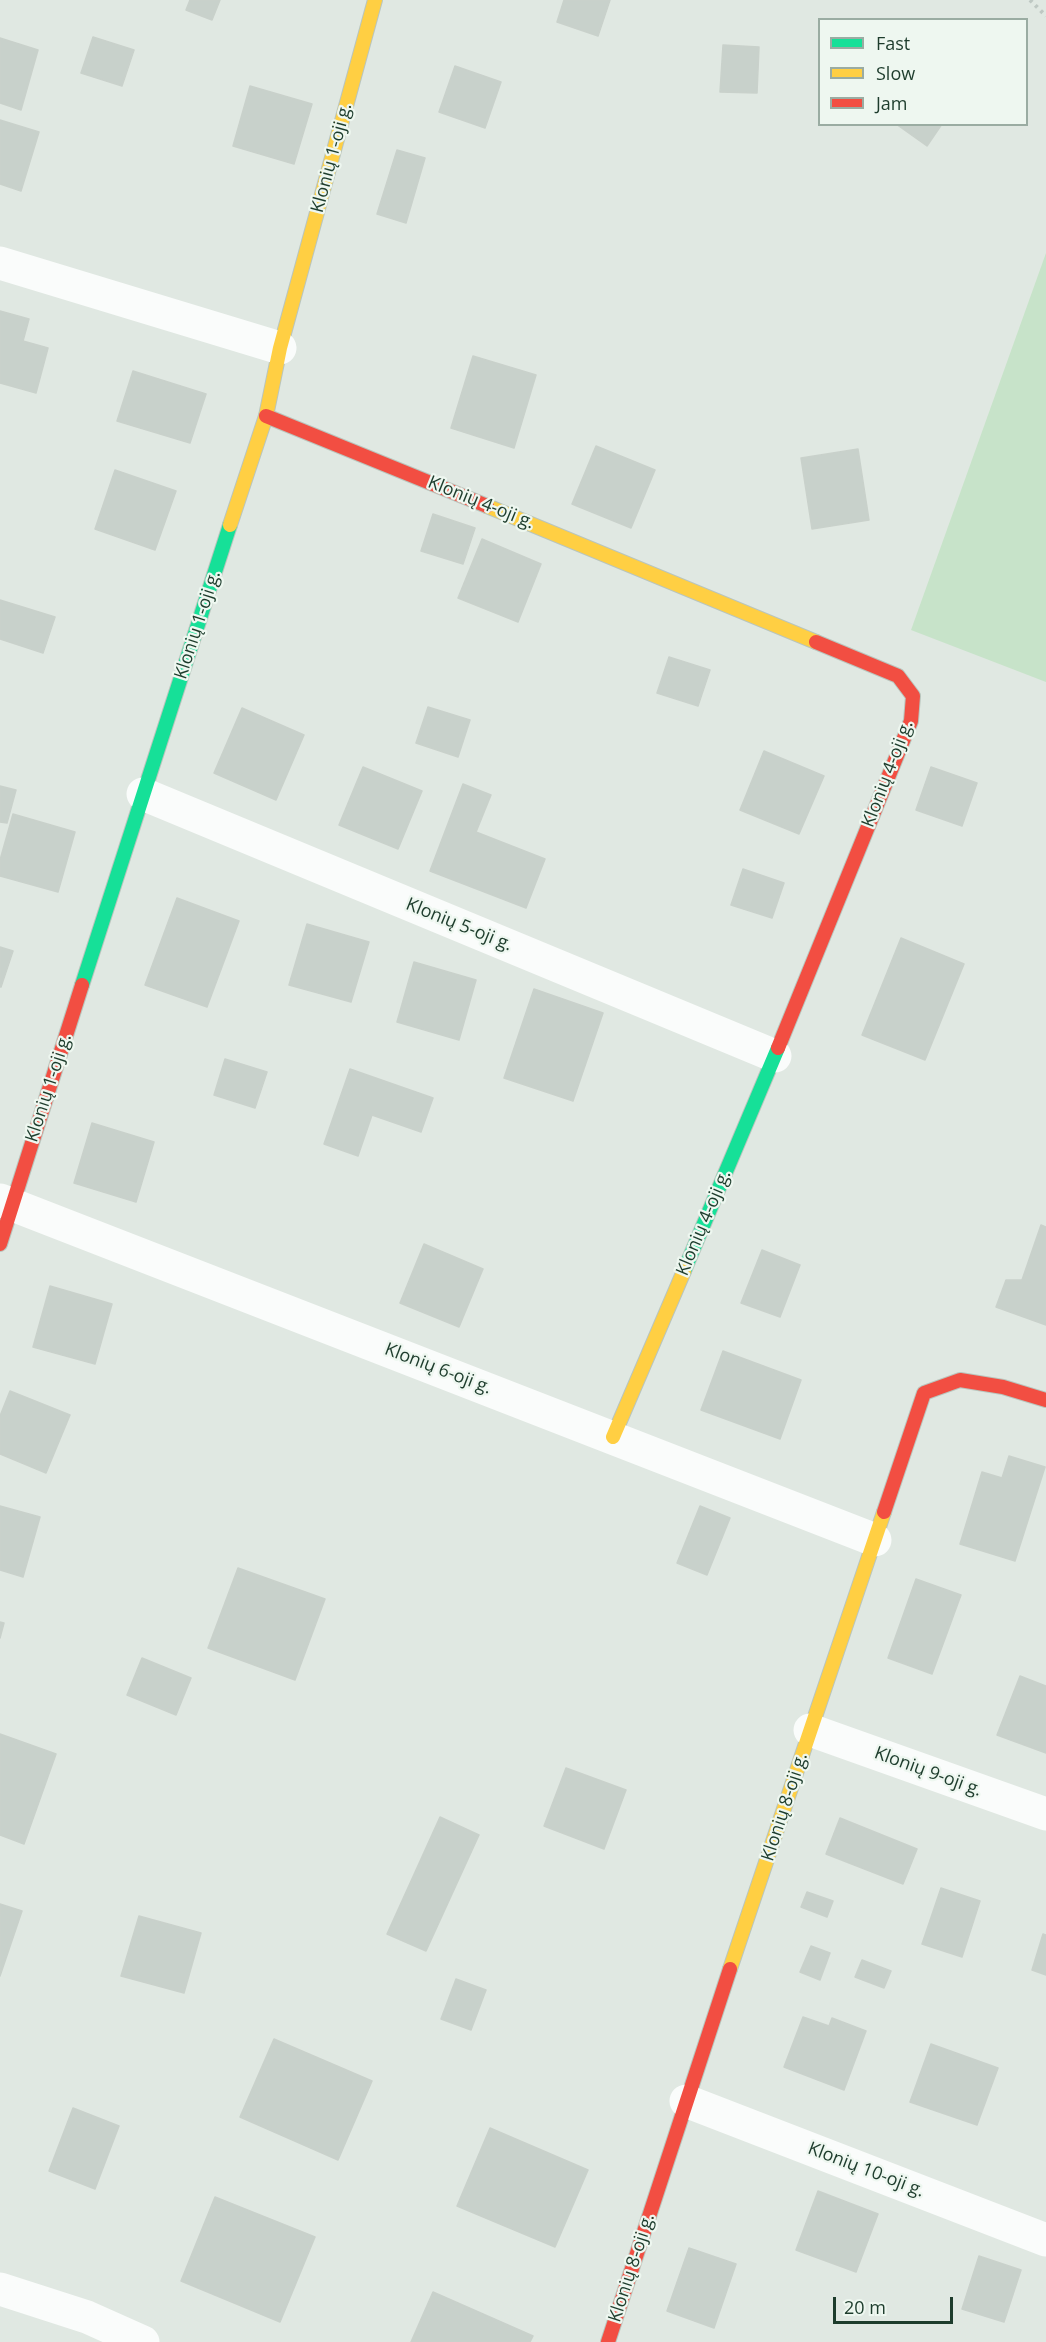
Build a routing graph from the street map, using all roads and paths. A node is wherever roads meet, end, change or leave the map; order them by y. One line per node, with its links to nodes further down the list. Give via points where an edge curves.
1 (375, 0): 5 (street, Klonių 1-oji g.)
2 (1030, 0): 3 (path)
3 (1046, 16)
4 (0, 262): 5 (street)
5 (280, 348): 6 (street, Klonių 1-oji g.)
6 (266, 416): 7 (street, Klonių 1-oji g.); 8 (street, Klonių 4-oji g., via 898,676 913,696 911,721)
7 (143, 794): 8 (street, Klonių 5-oji g.); 9 (street, Klonių 1-oji g.)
8 (775, 1056): 12 (street, Klonių 4-oji g.)
9 (6, 1202): 10 (street, Klonių 1-oji g.); 12 (street, Klonių 6-oji g.)
10 (0, 1244)
11 (1046, 1400): 13 (street, Klonių 8-oji g., via 960,1380 924,1393)
12 (613, 1437): 13 (street, Klonių 6-oji g.)
13 (875, 1540): 14 (street, Klonių 8-oji g.)
14 (810, 1730): 15 (street, Klonių 9-oji g.); 16 (street, Klonių 8-oji g.)
15 (1046, 1814)
16 (686, 2101): 17 (street, Klonių 10-oji g.); 20 (street, Klonių 8-oji g.)
17 (1046, 2240)
18 (0, 2289): 19 (street, via 87,2317)
19 (143, 2342)
20 (608, 2342)

